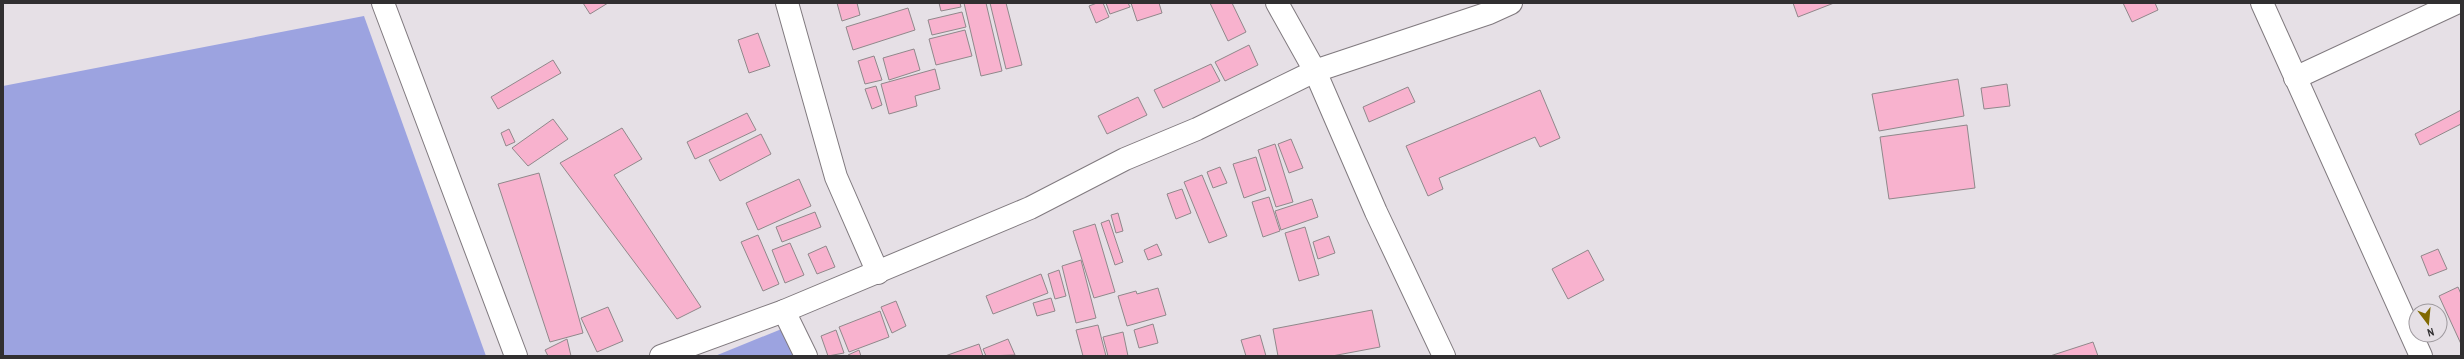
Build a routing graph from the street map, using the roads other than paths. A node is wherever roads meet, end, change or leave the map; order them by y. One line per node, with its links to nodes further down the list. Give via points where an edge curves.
1 (383, 3): 11 (street)
2 (787, 3): 9 (street, via 836,177)
3 (1277, 3): 7 (street)
4 (1511, 3): 7 (street, via 1489,13)
5 (2262, 3): 8 (street)
6 (2456, 3): 8 (street)
7 (1315, 71): 9 (street, via 1197,129 1125,158 1030,208); 14 (street, via 1376,212)
8 (2295, 78): 15 (street)
9 (878, 273): 10 (street)
10 (784, 311): 12 (street); 13 (street)
11 (516, 356)
12 (661, 356)
13 (806, 356)
14 (1444, 356)
15 (2421, 356)

